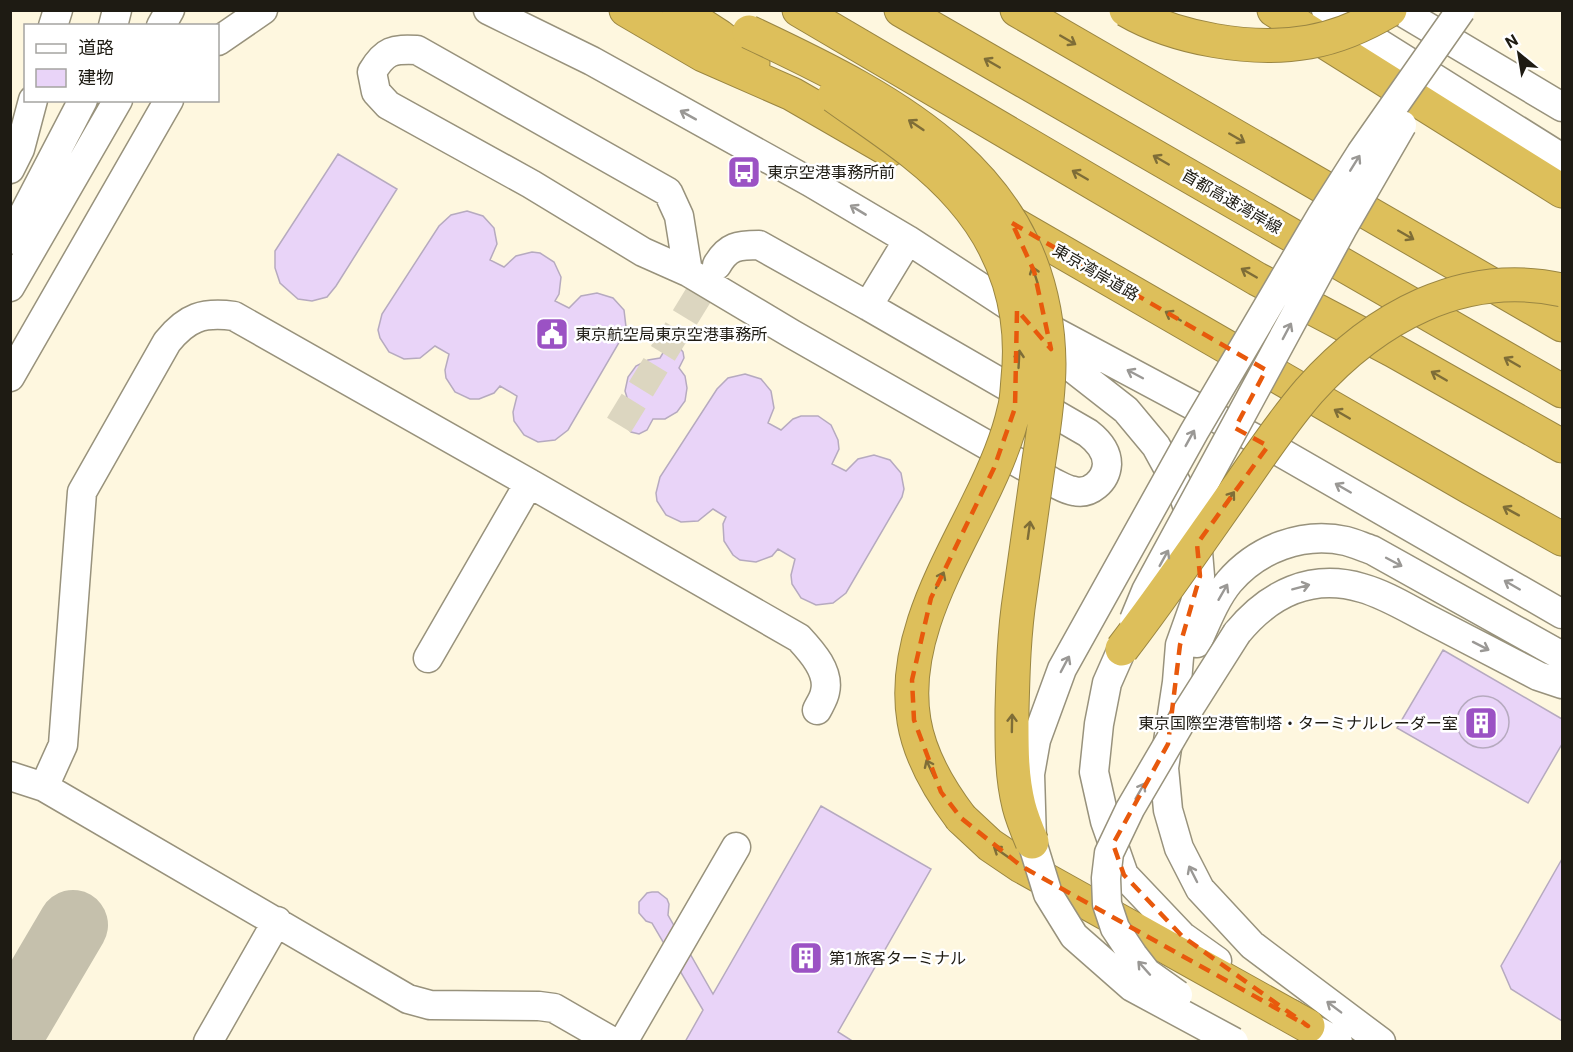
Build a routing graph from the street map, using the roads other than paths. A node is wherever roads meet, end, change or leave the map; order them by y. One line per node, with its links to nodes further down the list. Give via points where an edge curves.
1 (170, 10): 18 (street)
2 (263, 10): 20 (street)
3 (488, 10): 21 (street)
4 (518, 10): 21 (street)
5 (626, 10): 22 (highway, 東京湾岸道路, via 703,55)
6 (680, 10): 22 (highway)
7 (716, 10): 19 (highway)
8 (799, 10): 42 (highway, one-way to 8, via 1257,279)
9 (901, 10): 41 (highway, 首都高速湾岸線, one-way to 9)
10 (1017, 10): 39 (highway, one-way to 39)
11 (1126, 10): 14 (highway, bridge, via 1144,21 1195,37 1282,45 1340,34)
12 (1274, 10): 30 (highway)
13 (1326, 10): 28 (street)
14 (1390, 10)
15 (1399, 10): 27 (street)
16 (1461, 10): 54 (street, one-way to 16, bridge, via 1030,774 1036,740 1062,669 1194,432 1321,216)
17 (1468, 10): 46 (street, one-way to 17, bridge, via 1146,591 1342,228)
18 (162, 24)
19 (749, 32): 54 (highway, one-way to 19, bridge, via 1019,807 1012,745 1015,631 1049,368 1044,303 1034,271 1023,242 998,200 954,153 830,70); 57 (highway, one-way to 19, bridge, via 1021,866 961,818 942,792 924,755 914,720 912,680 931,598 994,468 1015,408 1020,333 1016,302 998,255 962,198 921,160)
20 (219, 40)
21 (592, 61): 32 (street, one-way to 21)
22 (792, 94): 44 (highway, 東京湾岸道路, one-way to 22)
23 (33, 102): 29 (street, via 24,140)
24 (82, 102): 31 (street)
25 (117, 102): 35 (street)
26 (168, 102): 40 (street)
27 (1563, 107)
28 (1563, 158)
29 (10, 169)
30 (1563, 191)
31 (10, 240)
32 (908, 240): 37 (street); 38 (street)
33 (717, 265): 37 (street, via 724,253 741,245 759,245)
34 (688, 272): 34 (street, via 643,252 388,105 376,92 372,72 381,57 396,50 417,50 668,192 679,216); 37 (street, via 1064,488 1086,491 1098,484 1107,464 1101,446 1088,433)
35 (10, 287)
36 (1563, 290): 46 (highway, one-way to 36, bridge, via 1302,400 1361,342 1402,314 1440,297 1510,285)
37 (868, 306)
38 (1020, 313): 45 (street, one-way to 38, via 1282,453); 49 (street, via 1057,356 1126,410 1156,446 1185,500 1197,540 1200,576 1180,645)
39 (1563, 325)
40 (10, 377)
41 (1563, 392)
42 (1563, 446)
43 (529, 483): 48 (street); 51 (street, via 799,638 826,679); 53 (street, via 234,316 202,315 187,322 167,342 82,492 63,745)
44 (1563, 539)
45 (1563, 615)
46 (1122, 650): 57 (street, via 1107,683 1094,772 1105,821 1124,875 1182,936)
47 (1563, 656): 49 (street, one-way to 47, via 1228,583 1246,565 1268,552 1296,540 1320,537 1372,550)
48 (428, 658)
49 (1177, 682): 64 (street, one-way to 49, via 1252,945 1200,889 1179,848 1168,810 1164,768)
50 (1563, 684): 62 (street, one-way to 50, bridge, via 1147,973 1115,928 1107,904 1106,878 1109,853 1130,809 1185,715 1252,614 1293,589 1340,583 1389,599 1538,676)
51 (817, 710)
52 (10, 776): 53 (street)
53 (44, 787): 56 (street)
54 (1032, 842): 61 (street, bridge, via 1048,894 1074,936 1132,987)
55 (736, 847): 60 (street)
56 (277, 921): 58 (street); 59 (street, via 408,999 430,1005 554,1008)
57 (1308, 1026): 63 (street)
58 (208, 1041)
59 (613, 1041)
60 (623, 1041)
61 (1233, 1041)
62 (1240, 1041)
63 (1338, 1041)
64 (1381, 1041)

